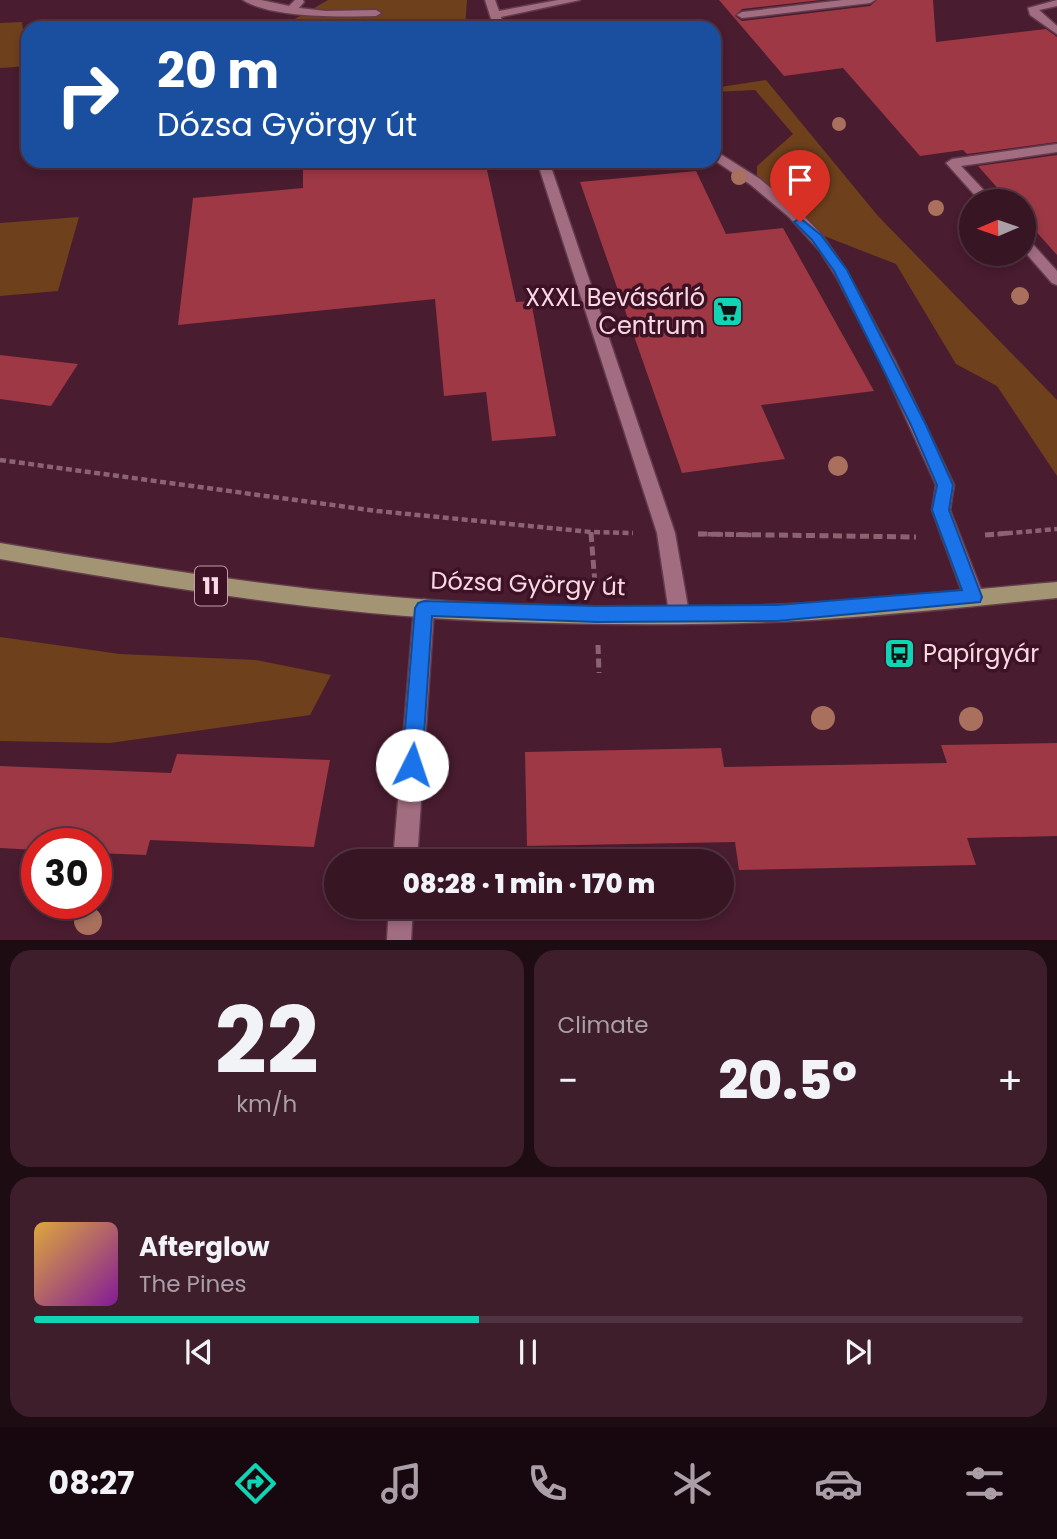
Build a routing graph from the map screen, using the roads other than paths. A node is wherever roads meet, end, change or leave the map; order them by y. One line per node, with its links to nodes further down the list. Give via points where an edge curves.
1 (248, 0): 7 (street)
2 (301, 0): 7 (street)
3 (490, 0): 9 (street)
4 (575, 0): 9 (street)
5 (870, 0): 10 (street)
6 (1057, 3): 12 (street, via 1033,8)
7 (291, 10): 8 (street, via 326,15)
8 (376, 13)
9 (495, 15): 11 (street)
10 (742, 15)
11 (497, 21)
12 (1057, 31)
13 (1057, 148): 16 (street, via 952,163)
14 (721, 158): 21 (street, via 784,206 817,238 840,270 945,485 941,510)
15 (545, 168): 23 (street, via 666,533)
16 (976, 189)
17 (1036, 256): 18 (street)
18 (1057, 280)
19 (0, 551): 22 (main road, Dózsa György út / 11, via 158,579)
20 (1057, 590): 21 (main road, Dózsa György út / 11)
21 (974, 597): 23 (main road, Dózsa György út / 11, via 777,613)
22 (424, 608): 23 (main road, Dózsa György út / 11); 24 (street)
23 (679, 613)
24 (406, 849)
25 (400, 919): 26 (street)
26 (398, 940)

